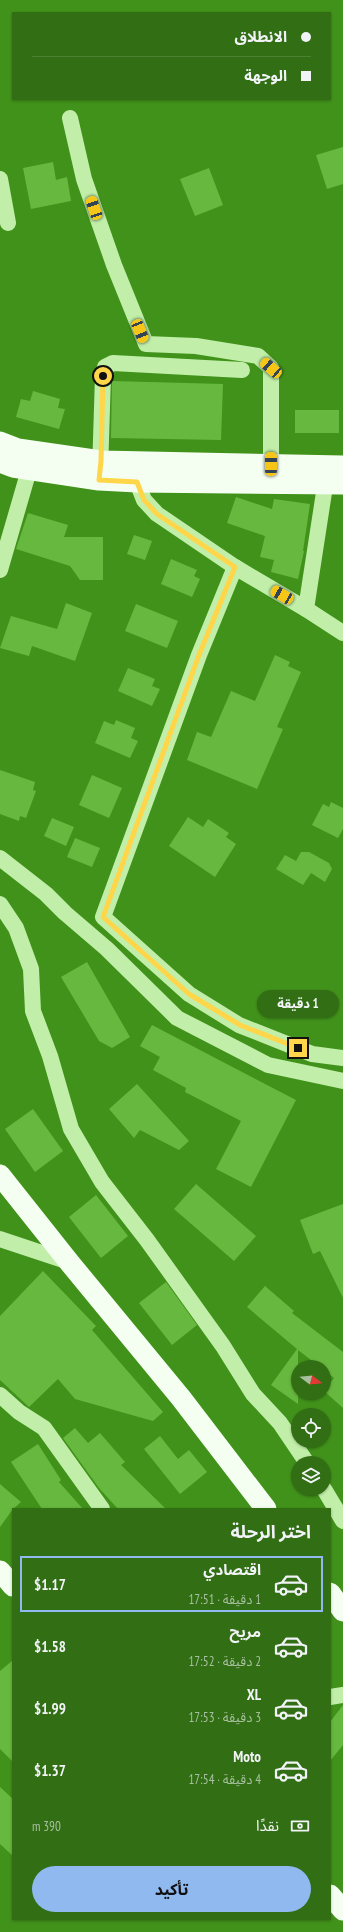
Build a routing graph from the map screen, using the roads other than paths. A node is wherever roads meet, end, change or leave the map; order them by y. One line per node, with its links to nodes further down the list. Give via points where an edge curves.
1 (70, 118): 7 (street, via 84,179 114,265 146,344 196,346 258,356 271,368)
2 (0, 178): 3 (street)
3 (8, 223)
4 (242, 370): 9 (street, via 113,363 105,367)
5 (0, 442): 9 (main road)
6 (0, 462): 8 (main road, via 13,468)
7 (271, 464): 9 (main road); 10 (main road)
8 (29, 470): 9 (main road); 13 (street)
9 (100, 471): 11 (main road)
10 (335, 475): 11 (main road); 14 (street)
11 (137, 482): 12 (street, via 144,500 157,514)
12 (235, 567): 14 (street); 18 (street, via 199,655 103,917 189,994 240,1025 312,1054)
13 (0, 570)
14 (306, 608): 15 (street)
15 (343, 633)
16 (0, 858): 19 (street, via 46,894 107,949 177,1018 268,1065)
17 (0, 904): 24 (street, via 16,928 31,969 32,1011 50,1056 71,1129 102,1182 224,1346 252,1394 280,1423)
18 (343, 1058)
19 (343, 1081)
20 (0, 1175): 22 (main road)
21 (0, 1239): 22 (street)
22 (69, 1262): 27 (main road, via 181,1398)
23 (0, 1395): 26 (street, via 19,1412 44,1428)
24 (302, 1456)
25 (328, 1496): 28 (street)
26 (101, 1508)
27 (265, 1508)
28 (343, 1521)
29 (0, 1571): 30 (main road)
30 (12, 1585)
31 (0, 1589): 33 (main road)
32 (331, 1594): 34 (main road)
33 (12, 1601)
34 (343, 1611)
35 (343, 1694): 36 (street)
36 (331, 1697)
37 (331, 1896): 38 (main road)
38 (343, 1910)

